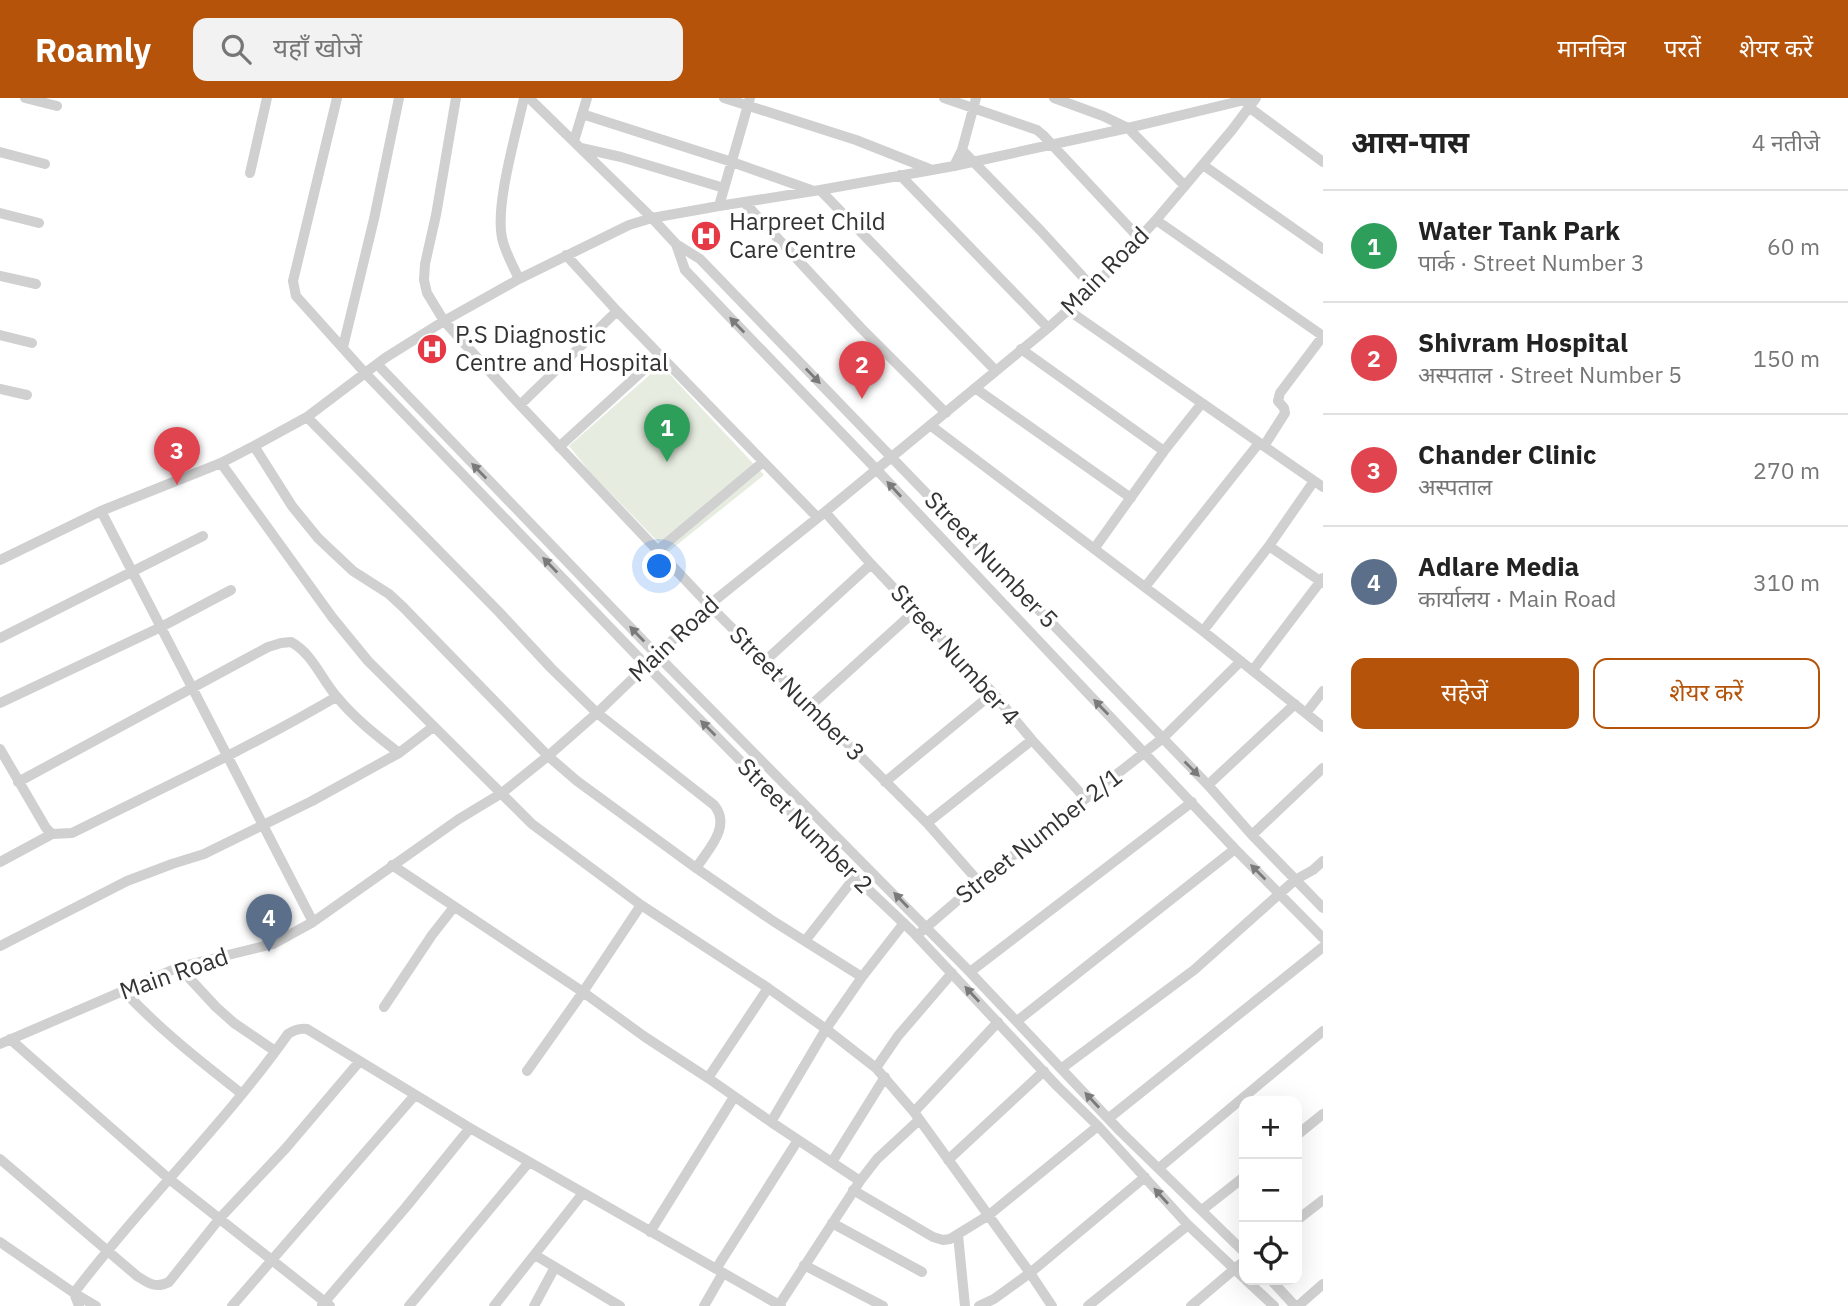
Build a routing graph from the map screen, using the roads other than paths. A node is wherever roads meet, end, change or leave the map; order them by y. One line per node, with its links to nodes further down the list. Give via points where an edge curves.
1 (25, 98): 14 (street)
2 (267, 98): 28 (street)
3 (337, 98): 54 (street, Street Number 2, via 293,281 296,296)
4 (399, 98): 54 (street)
5 (456, 98): 49 (street, Street Number 3, via 424,280)
6 (526, 98): 17 (street, Street Number 5); 44 (street, via 501,218 506,250)
7 (587, 98): 15 (street)
8 (724, 98): 12 (street)
9 (944, 98): 13 (street)
10 (1054, 98): 16 (street)
11 (1252, 100): 16 (street); 23 (street); 25 (street, Main Road)
12 (749, 102): 21 (street); 27 (street)
13 (975, 103): 18 (street, via 1037,130); 19 (street)
14 (57, 106)
15 (582, 114): 17 (street); 21 (street)
16 (1128, 128): 18 (street); 30 (street)
17 (577, 144): 31 (street); 36 (street, Street Number 5)
18 (1051, 145): 22 (street); 39 (street)
19 (962, 150): 22 (street); 26 (street)
20 (0, 152): 24 (street)
21 (732, 162): 31 (street); 32 (street)
22 (973, 162): 26 (street); 46 (street)
23 (1323, 162)
24 (45, 164)
25 (1203, 165): 30 (street, Main Road); 41 (street)
26 (954, 166): 27 (street)
27 (933, 170): 29 (street)
28 (250, 173)
29 (900, 175): 32 (street); 50 (street)
30 (1185, 186): 37 (street, Main Road)
31 (724, 188): 34 (street)
32 (817, 191): 33 (street); 58 (street)
33 (744, 202): 34 (street); 65 (street)
34 (719, 206): 36 (street)
35 (0, 213): 38 (street)
36 (653, 218): 40 (street, Street Number 5); 42 (street)
37 (1156, 220): 39 (street, Main Road); 52 (street)
38 (39, 223)
39 (1139, 237): 46 (street, Main Road)
40 (676, 244): 72 (street, Street Number 5, one-way to 72, via 700,259); 75 (street, one-way to 40, via 685,270)
41 (1323, 249)
42 (566, 256): 44 (street); 48 (street, Street Number 4)
43 (0, 276): 45 (street)
44 (519, 279): 49 (street)
45 (36, 284)
46 (1093, 288): 47 (street, Main Road)
47 (1068, 310): 50 (street, Main Road); 63 (street)
48 (617, 311): 56 (street, Street Number 4); 64 (street)
49 (444, 321): 57 (street); 64 (street, Street Number 3)
50 (1048, 328): 55 (street, Main Road)
51 (0, 335): 53 (street)
52 (1323, 336): 68 (street, via 1280,393 1278,401 1286,413)
53 (32, 343)
54 (344, 347): 59 (street, Street Number 2)
55 (1021, 349): 58 (street, Main Road); 71 (street)
56 (660, 355): 70 (street); 73 (street, Street Number 4)
57 (377, 364): 59 (street); 95 (street, one-way to 57)
58 (996, 370): 60 (street, Main Road)
59 (366, 374): 66 (street); 98 (street, Street Number 2, one-way to 59)
60 (975, 388): 65 (street, Main Road); 77 (street)
61 (0, 389): 62 (street)
62 (27, 395)
63 (1202, 403): 68 (street); 71 (street)
64 (520, 405): 70 (street, Street Number 3)
65 (946, 413): 67 (street, Main Road)
66 (307, 417): 69 (street); 107 (street)
67 (930, 425): 72 (street, Main Road); 82 (street)
68 (1261, 444): 76 (street); 88 (street)
69 (254, 446): 74 (street); 117 (street, via 318,538 353,571 403,607)
70 (559, 447): 83 (street, Street Number 3)
71 (1164, 451): 77 (street)
72 (892, 457): 75 (street, Main Road); 111 (street, Street Number 5)
73 (763, 462): 79 (street, Street Number 4); 83 (street)
74 (220, 463): 78 (street); 109 (street, via 332,617)
75 (877, 470): 79 (street, Main Road); 114 (street, one-way to 75)
76 (1319, 484): 81 (street)
77 (1131, 498): 82 (street)
78 (101, 511): 84 (street); 86 (street)
79 (821, 515): 85 (street, Street Number 4); 90 (street, Main Road)
80 (203, 536): 86 (street)
81 (1269, 546): 87 (street); 93 (street)
82 (1094, 549): 88 (street)
83 (657, 551): 90 (street, Street Number 3)
84 (0, 560)
85 (871, 564): 91 (street, Street Number 4); 96 (street)
86 (132, 571): 92 (street); 94 (street)
87 (1322, 581): 99 (street)
88 (1145, 587): 93 (street)
89 (231, 590): 92 (street)
90 (709, 605): 95 (street, Main Road); 96 (street, Street Number 3)
91 (915, 610): 102 (street, Street Number 4); 106 (street)
92 (161, 627): 100 (street); 104 (street)
93 (1203, 631): 97 (street)
94 (0, 638)
95 (657, 655): 98 (street, Main Road); 144 (street, one-way to 95)
96 (765, 661): 106 (street, Street Number 3)
97 (1241, 661): 99 (street); 111 (street, Street Number 2/1)
98 (646, 665): 107 (street, Main Road); 135 (street, Street Number 2, one-way to 98)
99 (1253, 670): 105 (street)
100 (193, 688): 103 (street, via 268,647 291,642 305,653); 116 (street); 120 (street)
101 (1323, 691): 108 (street)
102 (993, 693): 112 (street, Street Number 4); 121 (street)
103 (336, 697): 115 (street); 116 (street)
104 (0, 703)
105 (1295, 704): 108 (street); 122 (street)
106 (810, 706): 121 (street, Street Number 3)
107 (597, 713): 117 (street, Main Road); 134 (street, via 720,811 722,826)
108 (1306, 713): 110 (street)
109 (433, 727): 115 (street); 123 (street)
110 (1323, 727)
111 (1163, 738): 114 (street, Street Number 2/1); 122 (street, Street Number 5, one-way to 122)
112 (1032, 740): 124 (street, Street Number 4); 126 (street)
113 (0, 749): 119 (street)
114 (1144, 752): 124 (street, Street Number 2/1); 125 (street)
115 (399, 753): 127 (street)
116 (228, 755): 127 (street); 128 (street, via 72,833)
117 (548, 756): 123 (street, Main Road); 134 (street)
118 (1323, 768): 129 (street)
119 (5, 769): 120 (street)
120 (19, 782): 128 (street)
121 (885, 782): 126 (street, Street Number 3)
122 (1208, 785): 129 (street, Street Number 5)
123 (502, 793): 133 (street, Main Road); 139 (street, via 532,824)
124 (1086, 798): 137 (street, Street Number 2/1)
125 (1192, 802): 130 (street); 151 (street)
126 (927, 823): 137 (street, Street Number 3)
127 (262, 825): 142 (street); 148 (street, via 204,854 127,881)
128 (52, 834): 132 (street)
129 (1252, 835): 136 (street, Street Number 5)
130 (1235, 849): 138 (street, one-way to 130); 158 (street)
131 (1323, 861): 136 (street)
132 (0, 862)
133 (392, 865): 140 (street); 142 (street, Main Road)
134 (696, 868): 147 (street)
135 (855, 877): 143 (street, Street Number 2); 147 (street)
136 (1295, 880): 138 (street); 141 (street, Street Number 5)
137 (979, 882): 144 (street, Street Number 2/1)
138 (1280, 894): 146 (street); 166 (street, via 1194,970)
139 (641, 905): 154 (street); 156 (street)
140 (454, 907): 156 (street); 157 (street)
141 (1323, 908)
142 (313, 922): 150 (street, Main Road, via 273,944)
143 (904, 923): 145 (street, Street Number 2); 153 (street)
144 (926, 926): 145 (street, Street Number 2/1); 151 (street)
145 (916, 936): 152 (street, Street Number 2)
146 (1323, 938)
147 (805, 940): 153 (street)
148 (0, 946)
149 (1323, 947): 176 (street)
150 (179, 967): 155 (street, Main Road); 163 (street, via 234,1023)
151 (970, 972): 158 (street)
152 (952, 973): 159 (street, Street Number 2, one-way to 152); 165 (street)
153 (862, 977): 160 (street)
154 (768, 988): 160 (street); 169 (street)
155 (123, 990): 162 (street, Main Road); 171 (street, via 172,1039)
156 (583, 992): 167 (street); 169 (street)
157 (384, 1007)
158 (1017, 1021): 166 (street)
159 (998, 1022): 168 (street, Street Number 2); 175 (street)
160 (826, 1029): 165 (street); 177 (street)
161 (1323, 1031): 186 (street)
162 (5, 1042): 188 (street)
163 (275, 1051): 164 (street, via 288,1034 302,1028); 171 (street)
164 (359, 1062): 172 (street); 197 (street)
165 (876, 1068): 170 (street)
166 (1062, 1068): 176 (street, one-way to 166)
167 (527, 1070)
168 (1044, 1071): 178 (street, Street Number 2); 183 (street)
169 (708, 1077): 173 (street)
170 (885, 1077): 175 (street); 185 (street)
171 (242, 1094): 188 (street)
172 (415, 1095): 179 (street); 206 (street)
173 (734, 1097): 177 (street); 200 (street)
174 (1323, 1114): 180 (street)
175 (916, 1116): 183 (street); 189 (street)
176 (1109, 1118): 186 (street)
177 (771, 1122): 181 (street)
178 (1098, 1126): 187 (street, Street Number 2); 195 (street)
179 (470, 1128): 184 (street); 219 (street)
180 (1302, 1131)
181 (798, 1140): 185 (street); 211 (street)
182 (0, 1159): 204 (street)
183 (948, 1160): 195 (street)
184 (529, 1162): 192 (street); 224 (street)
185 (832, 1162): 189 (street)
186 (1159, 1168): 194 (street)
187 (1145, 1177): 199 (street, Street Number 2, one-way to 187); 213 (street)
188 (168, 1178): 197 (street); 204 (street)
189 (860, 1181): 191 (street)
190 (1239, 1181): 194 (street)
191 (853, 1191): 198 (street); 201 (street, via 933,1237 943,1240)
192 (583, 1193): 200 (street); 205 (street)
193 (1323, 1200): 196 (street)
194 (1202, 1210): 203 (street)
195 (989, 1215): 201 (street); 213 (street)
196 (1302, 1216)
197 (220, 1218): 204 (street, via 161,1286 137,1276); 206 (street)
198 (832, 1223): 207 (street); 212 (street)
199 (1188, 1225): 210 (street, Street Number 2); 233 (street)
200 (650, 1232): 211 (street)
201 (958, 1235): 230 (street)
202 (0, 1242): 218 (street)
203 (1239, 1247)
204 (107, 1250): 218 (street)
205 (535, 1255): 209 (street); 225 (street)
206 (270, 1260): 219 (street); 223 (street)
207 (804, 1265): 220 (street); 229 (street)
208 (1239, 1265): 210 (street)
209 (555, 1267): 226 (street); 227 (street)
210 (1234, 1269): 214 (street, Street Number 2); 234 (street)
211 (719, 1271): 220 (street); 228 (street)
212 (922, 1272)
213 (1030, 1273): 231 (street); 232 (street)
214 (1239, 1274)
215 (1323, 1284): 236 (street)
216 (1251, 1285): 235 (street, Street Number 2)
217 (1276, 1285): 236 (street)
218 (74, 1293): 221 (street); 222 (street)
219 (325, 1305)
220 (780, 1305)
221 (79, 1306)
222 (96, 1306)
223 (232, 1306)
224 (410, 1306)
225 (494, 1306)
226 (534, 1306)
227 (620, 1306)
228 (704, 1306)
229 (883, 1306)
230 (965, 1306)
231 (979, 1306)
232 (1052, 1306)
233 (1088, 1306)
234 (1191, 1306)
235 (1274, 1306)
236 (1297, 1306)

